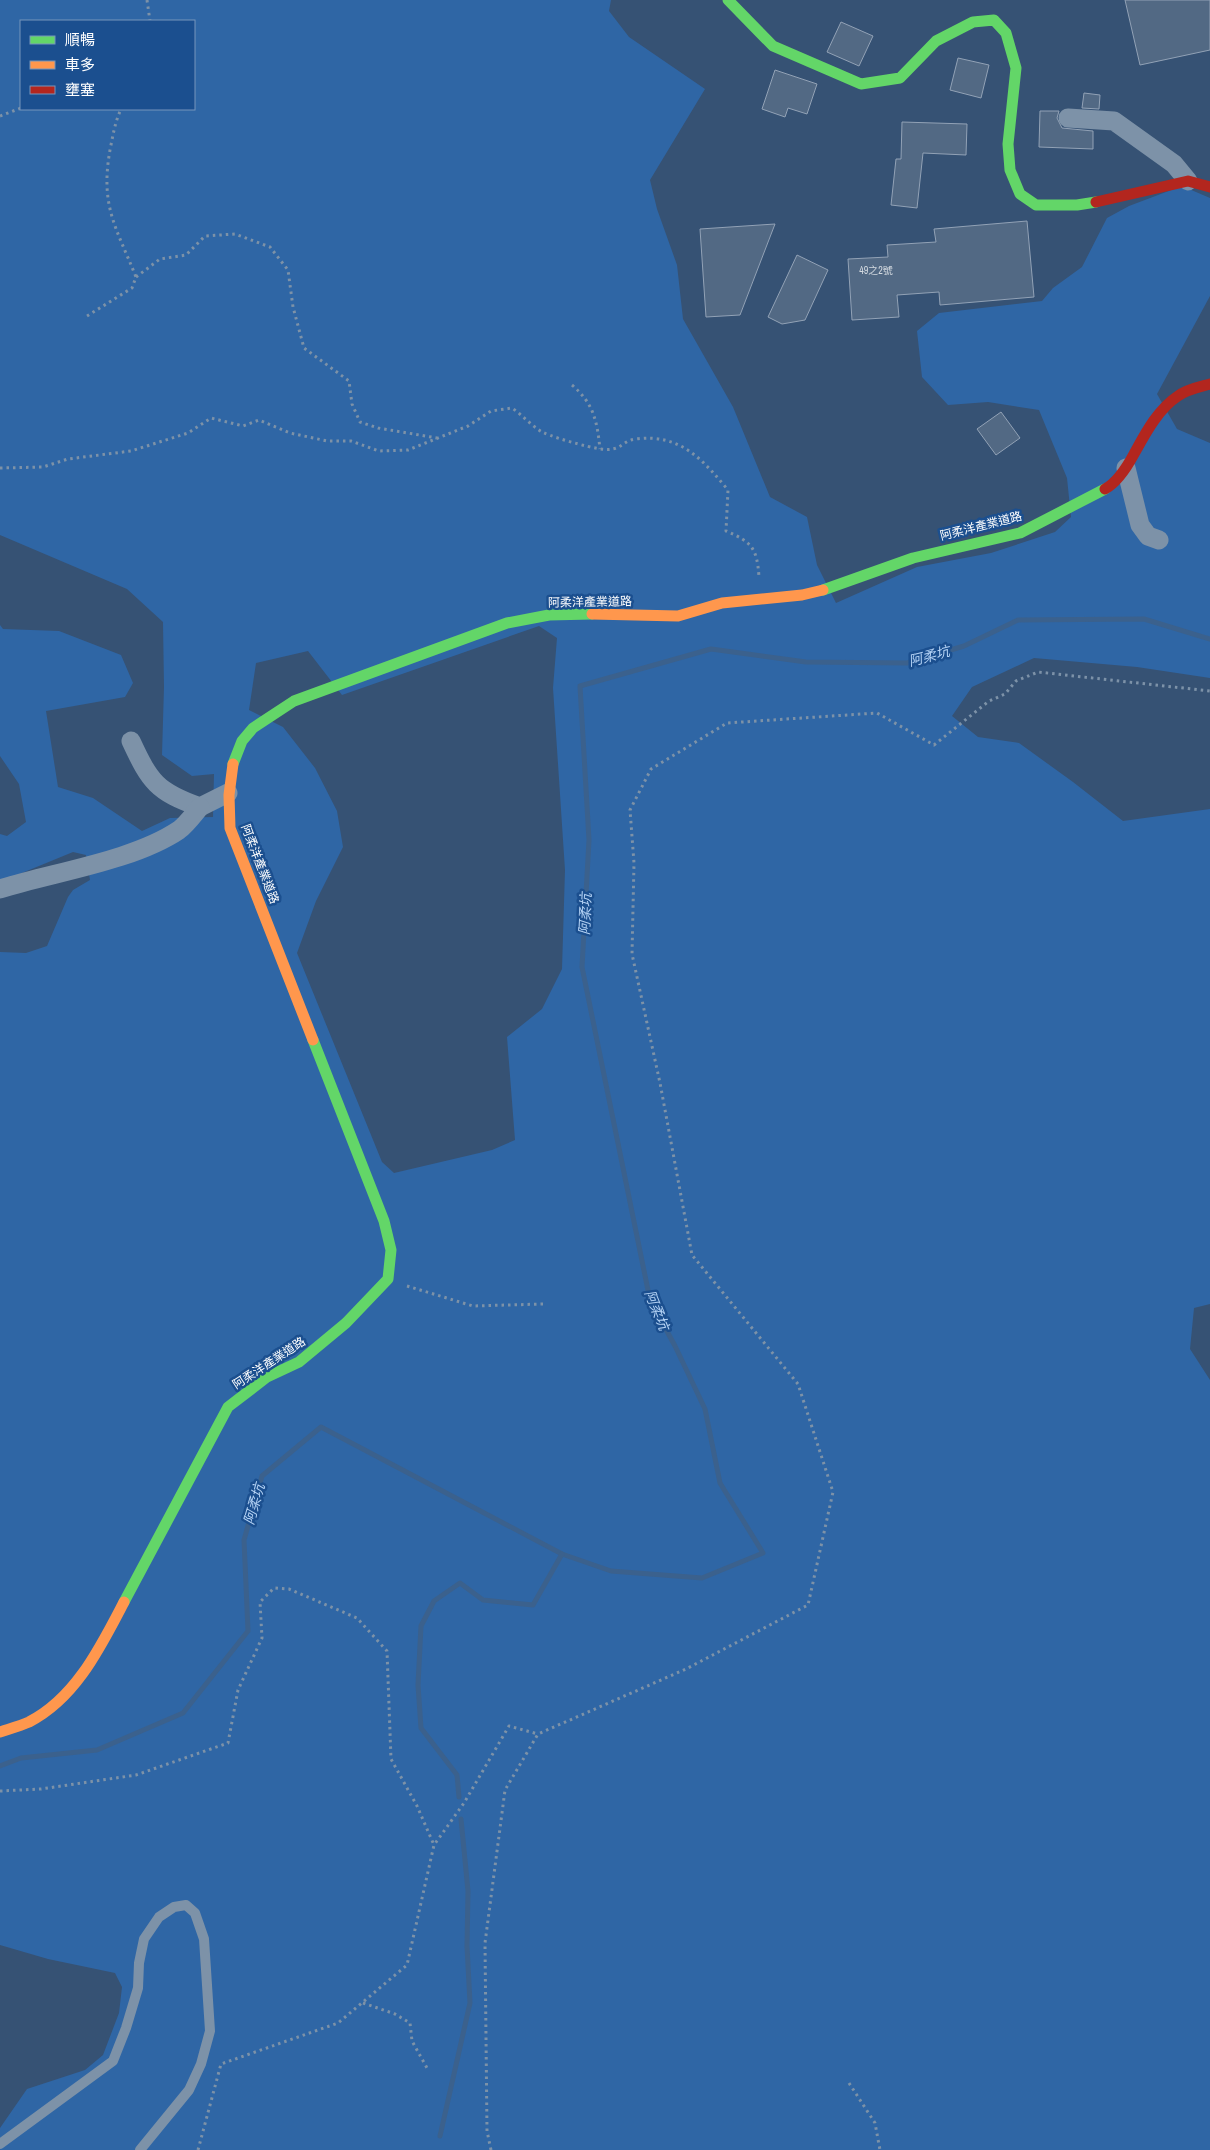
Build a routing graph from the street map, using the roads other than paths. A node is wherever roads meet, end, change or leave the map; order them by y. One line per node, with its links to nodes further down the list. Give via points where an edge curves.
1 (728, 0): 3 (street, via 773,46 861,84 900,78 936,41 973,22 994,20 1006,33 1016,68 1008,144 1010,170 1020,194 1036,205 1077,206)
2 (1068, 118): 3 (street, via 1114,121 1174,164)
3 (1188, 181): 4 (street)
4 (1210, 187)
5 (1210, 384): 6 (street, 阿柔洋產業道路, via 1177,396 1148,429)
6 (1126, 468): 7 (street, via 1140,525 1148,536); 9 (street, 阿柔洋產業道路, via 1111,486 1020,533 913,558 828,589 802,595 722,603 678,616 549,615 515,622 366,673 294,701 266,717 242,741)
7 (1159, 540)
8 (131, 741): 10 (street, via 145,770 158,785 171,797)
9 (228, 793): 10 (street); 12 (street, 阿柔洋產業道路, via 230,828 384,1220 391,1250 388,1279 346,1323 299,1362 267,1377 228,1407 103,1642 78,1678 55,1704 29,1722)
10 (200, 806): 11 (street, via 181,829 129,854)
11 (0, 889)
12 (0, 1732)
13 (0, 2144): 14 (lane, via 113,2062 138,1988 144,1939 159,1917 174,1907 186,1905 195,1913 204,1939 210,2031 201,2064 189,2090)
14 (140, 2150)

